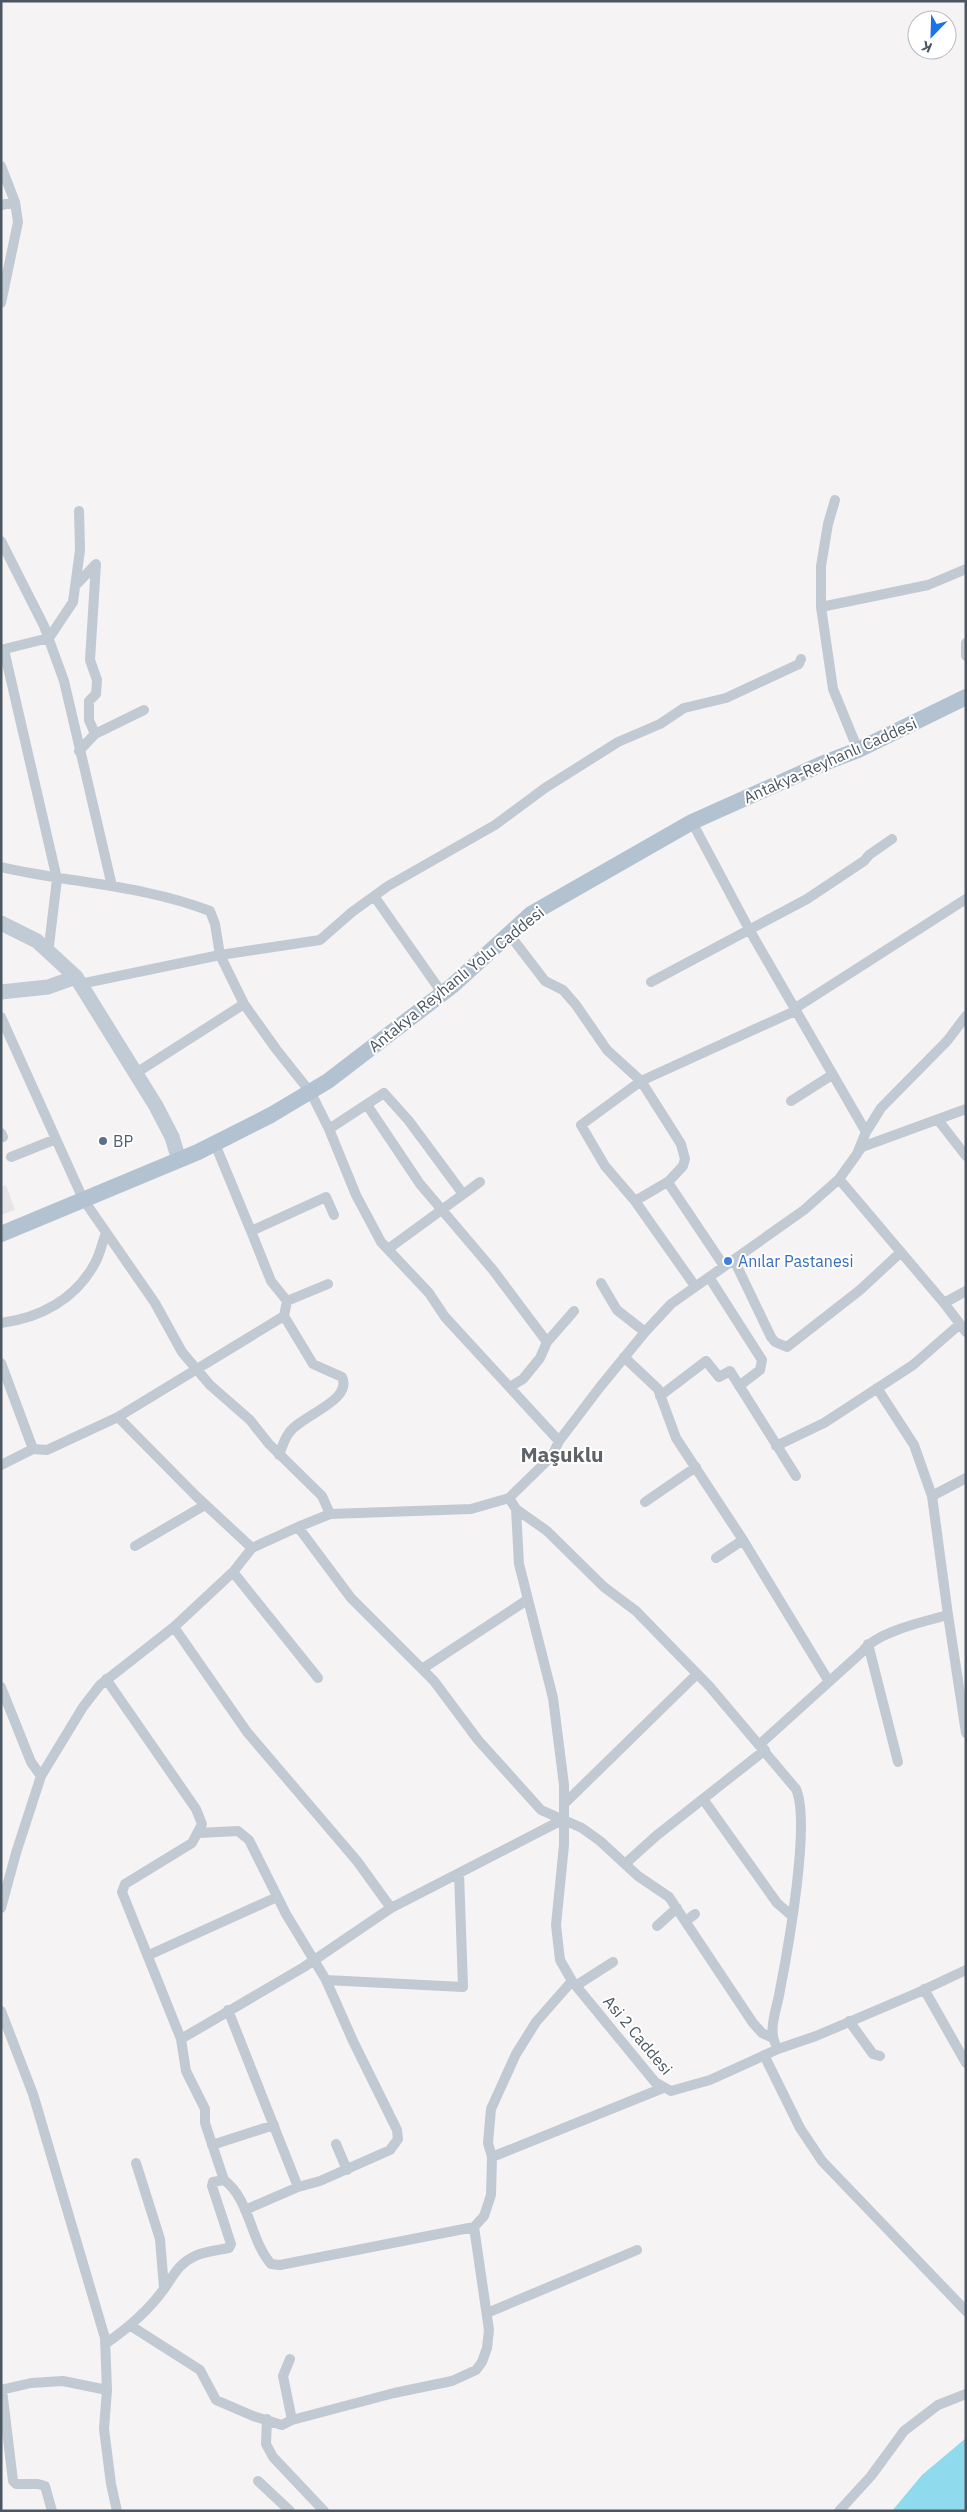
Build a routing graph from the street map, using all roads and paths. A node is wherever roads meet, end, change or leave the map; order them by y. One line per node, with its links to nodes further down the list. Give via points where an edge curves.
1 (1, 166): 2 (street)
2 (15, 202): 3 (street); 4 (street, via 18,222)
3 (1, 206)
4 (5, 278): 5 (street)
5 (1, 302)
6 (836, 500): 11 (street, via 828,524 822,566)
7 (79, 511): 10 (street, via 80,550)
8 (1, 541): 12 (street)
9 (966, 569): 11 (street, via 928,585)
10 (75, 586): 12 (street, via 73,602); 19 (street, via 96,564 90,660 97,680 96,694 89,701 89,720)
11 (821, 607): 20 (street, via 833,689)
12 (49, 638): 14 (street); 21 (street, via 64,681)
13 (966, 643): 15 (street)
14 (2, 650): 25 (street)
15 (966, 656)
16 (801, 659): 27 (street, via 798,664 726,698 684,708 660,724 618,742 545,788 495,825)
17 (966, 697): 20 (main road, Antakya-Reyhanlı Caddesi)
18 (144, 710): 19 (street)
19 (95, 734): 21 (street)
20 (858, 750): 22 (main road, Antakya-Reyhanlı Caddesi)
21 (79, 751): 26 (street)
22 (692, 822): 30 (street); 31 (main road, Antakya Reyhanlı Yolu Caddesi, via 531,914)
23 (892, 839): 30 (street, via 815,894)
24 (1, 867): 25 (street)
25 (57, 878): 26 (street); 32 (street)
26 (112, 886): 33 (street, via 185,901 210,911)
27 (374, 896): 33 (street, via 320,940); 37 (street)
28 (966, 899): 39 (street)
29 (1, 923): 32 (main road, via 37,941)
30 (750, 931): 35 (street); 39 (street)
31 (509, 934): 37 (main road, Antakya Reyhanlı Yolu Caddesi); 44 (street, via 545,981 563,990 607,1050)
32 (48, 954): 34 (main road)
33 (220, 955): 34 (street); 38 (street)
34 (78, 981): 36 (main road); 42 (main road)
35 (651, 982)
36 (1, 992)
37 (442, 993): 45 (main road, Antakya Reyhanlı Yolu Caddesi)
38 (244, 1004): 42 (street); 45 (street)
39 (795, 1010): 43 (street); 44 (street)
40 (1, 1016): 52 (street)
41 (966, 1016): 51 (street, via 947,1041 881,1108)
42 (136, 1073): 57 (main road, via 172,1137)
43 (832, 1075): 46 (street); 51 (street)
44 (641, 1082): 59 (street, via 681,1144 685,1159); 63 (street, via 581,1125 605,1166)
45 (311, 1092): 50 (street); 53 (main road, Antakya Reyhanlı Yolu Caddesi)
46 (791, 1101)
47 (367, 1105): 50 (street); 61 (street, via 384,1093); 64 (street)
48 (966, 1109): 49 (street)
49 (938, 1120): 54 (street, via 862,1147); 55 (street)
50 (329, 1129): 69 (street, via 356,1195)
51 (866, 1132): 54 (street)
52 (56, 1139): 56 (street); 62 (street)
53 (216, 1144): 57 (main road, Antakya Reyhanlı Yolu Caddesi); 66 (street)
54 (857, 1154): 58 (street)
55 (966, 1156)
56 (11, 1157)
57 (179, 1160): 62 (main road, Antakya Reyhanlı Yolu Caddesi)
58 (839, 1179): 70 (street); 71 (street, via 804,1210)
59 (669, 1181): 63 (street); 72 (street)
60 (480, 1182): 61 (street)
61 (463, 1194): 64 (street)
62 (83, 1199): 67 (main road, Antakya Reyhanlı Yolu Caddesi); 68 (street)
63 (635, 1201): 76 (street)
64 (442, 1212): 69 (street); 85 (street, via 493,1270)
65 (334, 1215): 66 (street, via 326,1197)
66 (251, 1231): 78 (street, via 271,1281)
67 (1, 1234)
68 (106, 1234): 82 (street, via 95,1263 63,1300 24,1320); 88 (street, via 135,1272 182,1352)
69 (388, 1249): 90 (street)
70 (901, 1252): 71 (street, via 860,1290 787,1347 770,1337); 79 (street)
71 (734, 1260): 72 (street)
72 (724, 1266): 73 (street)
73 (708, 1277): 76 (street); 89 (street, via 762,1360 760,1370)
74 (601, 1283): 84 (street, via 617,1310)
75 (328, 1284): 78 (street)
76 (695, 1286): 84 (street, via 671,1304)
77 (966, 1291): 79 (street)
78 (287, 1302): 81 (street)
79 (944, 1303): 83 (street)
80 (574, 1311): 85 (street)
81 (284, 1316): 88 (street); 97 (street, via 313,1364 342,1377 345,1384 339,1397 289,1432)
82 (1, 1323)
83 (963, 1328): 91 (street, via 913,1366)
84 (645, 1332): 86 (street)
85 (547, 1342): 90 (street, via 540,1358 523,1379)
86 (624, 1358): 92 (street, via 658,1389); 94 (street)
87 (1, 1363): 96 (street)
88 (195, 1368): 93 (street); 97 (street, via 250,1420)
89 (740, 1386): 92 (street, via 730,1371 719,1377 706,1361); 95 (street)
90 (510, 1387): 94 (street)
91 (877, 1388): 95 (street, via 824,1423); 102 (street, via 914,1445)
92 (660, 1396): 99 (street, via 676,1438)
93 (118, 1417): 96 (street, via 47,1450); 105 (street)
94 (560, 1441): 103 (street, via 552,1456)
95 (776, 1446): 100 (street)
96 (33, 1449): 98 (street)
97 (279, 1455): 107 (street, via 322,1496)
98 (1, 1465)
99 (696, 1467): 104 (street); 109 (street)
100 (796, 1476)
101 (966, 1478): 102 (street)
102 (932, 1496): 115 (street)
103 (509, 1498): 106 (street); 107 (street, via 471,1509)
104 (645, 1502)
105 (205, 1505): 110 (street); 111 (street)
106 (516, 1509): 114 (street, Asi 2 Caddesi, via 519,1564); 119 (street, via 547,1531 604,1587 636,1611)
107 (330, 1514): 108 (street)
108 (298, 1527): 111 (street); 118 (street, via 351,1598)
109 (743, 1540): 112 (street); 122 (street)
110 (135, 1546)
111 (252, 1548): 113 (street)
112 (716, 1558)
113 (233, 1572): 116 (street); 120 (street)
114 (527, 1600): 118 (street); 130 (street, Asi 2 Caddesi, via 552,1698)
115 (948, 1615): 117 (street); 125 (street)
116 (174, 1627): 121 (street); 137 (street, via 247,1732 328,1825)
117 (868, 1644): 122 (street); 127 (street)
118 (422, 1670): 131 (street, via 478,1740 541,1810)
119 (697, 1674): 126 (street); 130 (street)
120 (318, 1678)
121 (106, 1680): 128 (street, via 83,1706); 132 (street, via 196,1809 202,1824)
122 (828, 1680): 126 (street)
123 (1, 1687): 124 (street)
124 (6, 1708): 128 (street)
125 (966, 1733)
126 (762, 1748): 129 (street); 140 (street, via 796,1789 800,1799 802,1823)
127 (898, 1762)
128 (41, 1776): 136 (street)
129 (702, 1799): 133 (street); 140 (street, via 776,1903)
130 (564, 1804): 131 (street, Asi 2 Caddesi)
131 (564, 1819): 133 (street, via 594,1837); 134 (street); 148 (street, Asi 2 Caddesi, via 557,1945 563,1968)
132 (199, 1832): 135 (street, via 238,1831 249,1840); 143 (street, via 192,1843 124,1884 122,1892)
133 (626, 1863): 138 (street, via 638,1876 669,1897)
134 (458, 1873): 137 (street); 147 (street, via 463,1986)
135 (277, 1897): 143 (street); 144 (street)
136 (1, 1908)
137 (391, 1908): 144 (street)
138 (677, 1908): 141 (street); 142 (street)
139 (695, 1914): 141 (street)
140 (792, 1915): 153 (street)
141 (686, 1921): 153 (street, via 753,2023 762,2033)
142 (657, 1926)
143 (149, 1955): 154 (street)
144 (314, 1959): 147 (street); 151 (street)
145 (613, 1962): 148 (street)
146 (966, 1970): 149 (street, Asi 2 Caddesi)
147 (326, 1980): 165 (street, via 398,2130 398,2139 390,2150)
148 (575, 1983): 159 (street, Asi 2 Caddesi); 163 (street, via 536,2022 516,2054 491,2109 488,2143)
149 (924, 1989): 152 (street, Asi 2 Caddesi); 158 (street)
150 (1, 2010): 175 (street, via 33,2094)
151 (228, 2010): 154 (street); 160 (street)
152 (849, 2021): 155 (street, Asi 2 Caddesi); 157 (street, via 872,2054)
153 (773, 2038): 155 (street)
154 (180, 2039): 162 (street, via 186,2071 205,2109 205,2123)
155 (778, 2049): 156 (street, Asi 2 Caddesi)
156 (764, 2055): 159 (street, Asi 2 Caddesi, via 677,2091); 172 (street, via 800,2128 822,2161)
157 (880, 2056)
158 (966, 2063)
159 (663, 2088): 163 (street)
160 (274, 2125): 162 (street); 167 (street)
161 (336, 2144): 165 (street)
162 (212, 2145): 166 (street)
163 (492, 2157): 169 (street, via 491,2195 484,2216)
164 (136, 2163): 171 (street, via 160,2239)
165 (347, 2170): 167 (street)
166 (224, 2180): 168 (street, via 232,2185); 171 (street, via 212,2182 212,2186 231,2244 229,2248 196,2255 172,2275)
167 (298, 2187): 168 (street)
168 (245, 2210): 169 (street, via 259,2248 271,2264)
169 (474, 2226): 173 (street)
170 (637, 2250): 173 (street)
171 (164, 2289): 174 (street)
172 (966, 2311)
173 (487, 2313): 181 (street, via 487,2348 476,2370 452,2381)
174 (131, 2326): 175 (street); 180 (street, via 200,2370 216,2400)
175 (105, 2344): 178 (street)
176 (290, 2359): 181 (street, via 284,2376)
177 (2, 2390): 178 (street, via 31,2383 63,2381); 183 (street, via 13,2481 16,2484 45,2486)
178 (107, 2390): 184 (street, via 104,2429)
179 (966, 2394): 187 (street, via 938,2404 904,2431 871,2476)
180 (267, 2419): 181 (street, via 282,2425); 186 (street, via 266,2444 273,2457)
181 (292, 2420)
182 (258, 2481): 185 (street)
183 (52, 2511)
184 (117, 2511)
185 (290, 2511)
186 (324, 2511)
187 (839, 2511)

